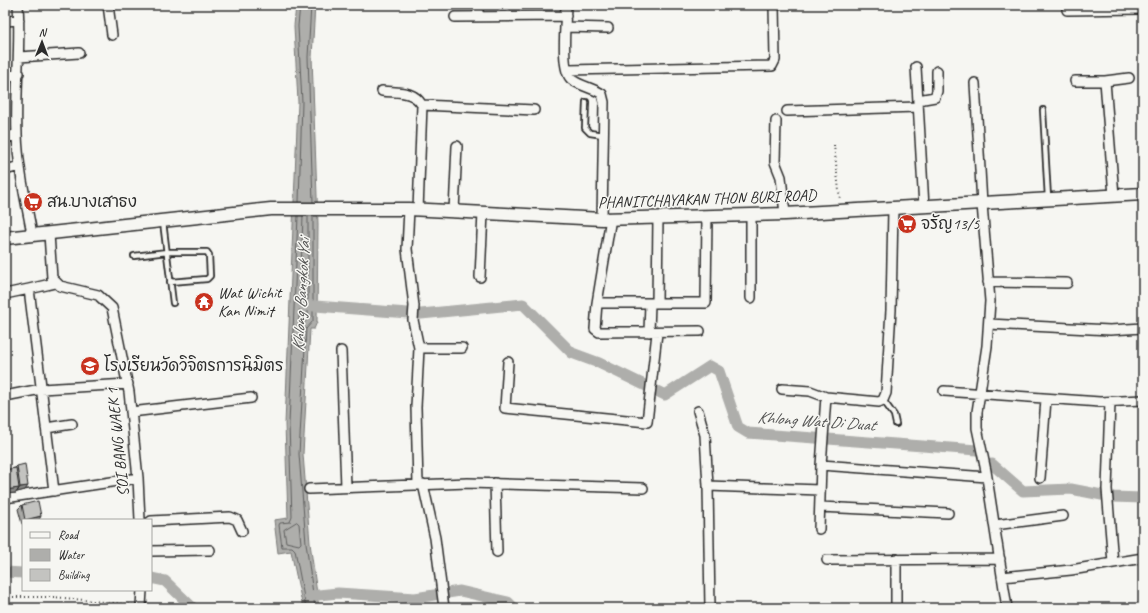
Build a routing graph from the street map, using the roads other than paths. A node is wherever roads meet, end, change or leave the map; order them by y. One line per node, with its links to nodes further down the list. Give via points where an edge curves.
1 (18, 5): 11 (street)
2 (108, 5): 15 (street)
3 (478, 5): 10 (street)
4 (566, 5): 8 (street)
5 (774, 5): 19 (street, via 775,60 772,66)
6 (1143, 9): 7 (street)
7 (1067, 10)
8 (566, 16): 10 (street); 13 (street)
9 (455, 17): 10 (street)
10 (478, 17)
11 (19, 20): 12 (street); 17 (street)
12 (5, 21)
13 (566, 27): 14 (street); 19 (street)
14 (608, 28)
15 (112, 34)
16 (79, 53): 17 (street)
17 (19, 57): 21 (street)
18 (916, 67): 29 (street)
19 (566, 70): 36 (street, via 570,78 577,83 602,94)
20 (937, 71): 29 (street, via 935,97)
21 (19, 73): 22 (street); 35 (street)
22 (5, 78)
23 (1129, 78): 25 (street)
24 (1075, 81): 25 (street)
25 (1105, 81): 42 (street)
26 (975, 83): 44 (street)
27 (382, 92): 30 (street, via 411,94 418,97)
28 (586, 102): 36 (lane, via 585,128 590,133)
29 (918, 104): 33 (street); 45 (street)
30 (422, 105): 31 (street); 47 (street)
31 (534, 110)
32 (1043, 110): 43 (lane)
33 (787, 111)
34 (776, 121): 50 (street, via 775,162 781,177)
35 (17, 134): 37 (street); 39 (street)
36 (603, 135): 54 (street)
37 (5, 138)
38 (457, 146): 48 (street)
39 (20, 166): 40 (street); 56 (street)
40 (5, 170)
41 (1143, 194): 42 (main road, PHANITCHAYAKAN THON BURI ROAD)
42 (1114, 196): 43 (main road, PHANITCHAYAKAN THON BURI ROAD)
43 (1048, 200): 44 (main road, PHANITCHAYAKAN THON BURI ROAD)
44 (982, 204): 45 (main road, PHANITCHAYAKAN THON BURI ROAD); 63 (street)
45 (924, 207): 46 (main road, PHANITCHAYAKAN THON BURI ROAD)
46 (893, 209): 50 (main road, PHANITCHAYAKAN THON BURI ROAD); 89 (street, via 891,310)
47 (413, 210): 48 (main road, PHANITCHAYAKAN THON BURI ROAD); 55 (main road, PHANITCHAYAKAN THON BURI ROAD, via 271,209); 76 (street, via 407,248 414,306 413,320)
48 (454, 211): 49 (main road, PHANITCHAYAKAN THON BURI ROAD)
49 (483, 213): 54 (main road, PHANITCHAYAKAN THON BURI ROAD); 61 (street)
50 (785, 214): 51 (main road, PHANITCHAYAKAN THON BURI ROAD)
51 (751, 215): 52 (main road, PHANITCHAYAKAN THON BURI ROAD); 68 (street)
52 (707, 216): 53 (main road, PHANITCHAYAKAN THON BURI ROAD); 71 (street, via 706,303)
53 (658, 217): 54 (main road, PHANITCHAYAKAN THON BURI ROAD); 71 (street)
54 (607, 218): 70 (street)
55 (163, 222): 57 (main road, PHANITCHAYAKAN THON BURI ROAD); 59 (lane)
56 (32, 234): 57 (main road, PHANITCHAYAKAN THON BURI ROAD); 58 (main road, PHANITCHAYAKAN THON BURI ROAD)
57 (49, 234): 64 (street, via 52,278)
58 (5, 238)
59 (167, 252): 60 (lane); 62 (lane); 62 (lane, via 204,251 209,255 210,276 207,279)
60 (134, 256)
61 (480, 277)
62 (170, 282): 69 (lane)
63 (988, 282): 65 (street); 72 (street)
64 (55, 283): 66 (street); 80 (street, SOI BANG WAEK 1, via 98,295 112,308)
65 (1067, 283)
66 (29, 289): 67 (street); 81 (street)
67 (5, 294)
68 (751, 298)
69 (173, 303)
70 (597, 303): 71 (street); 75 (street, via 595,329 599,332)
71 (654, 303): 75 (street)
72 (989, 324): 73 (street, via 1110,330); 84 (street)
73 (1143, 328)
74 (700, 331): 75 (street)
75 (653, 333): 79 (street, via 652,380 647,422 505,408)
76 (419, 348): 77 (street); 102 (street, via 416,407)
77 (462, 348)
78 (341, 351): 104 (street)
79 (508, 362)
80 (128, 384): 81 (street); 93 (street, SOI BANG WAEK 1)
81 (42, 389): 85 (street); 96 (street)
82 (782, 389): 86 (street, via 810,391)
83 (944, 391): 84 (street)
84 (980, 394): 88 (street); 98 (street, via 977,428)
85 (5, 396)
86 (826, 397): 89 (street, via 879,402); 97 (street)
87 (252, 398): 93 (street)
88 (1046, 399): 91 (street); 100 (street)
89 (884, 400): 95 (lane, via 894,415)
90 (1143, 400): 91 (street)
91 (1110, 402): 125 (street, via 1107,503)
92 (698, 411): 103 (street, via 705,435)
93 (131, 412): 99 (street, SOI BANG WAEK 1)
94 (72, 424): 96 (street)
95 (896, 424)
96 (46, 428): 108 (street)
97 (820, 465): 98 (street); 107 (street)
98 (987, 477): 115 (street)
99 (138, 478): 108 (street); 113 (street, SOI BANG WAEK 1)
100 (1040, 478)
101 (495, 483): 102 (street); 105 (street); 120 (street)
102 (421, 485): 104 (street); 128 (street, via 429,506)
103 (708, 486): 107 (street); 130 (street)
104 (346, 487): 106 (street)
105 (643, 488)
106 (309, 489)
107 (820, 490): 110 (street)
108 (54, 491): 109 (street)
109 (5, 498)
110 (820, 507): 111 (street); 116 (street)
111 (948, 513)
112 (1063, 516): 115 (street)
113 (140, 519)
114 (152, 521): 117 (street, via 230,517 237,520)
115 (995, 525): 123 (street)
116 (819, 529)
117 (242, 531)
118 (210, 550): 119 (street)
119 (152, 551)
120 (497, 552)
121 (1143, 558): 125 (street)
122 (896, 559): 123 (street); 124 (street); 131 (street)
123 (1000, 559): 126 (street)
124 (827, 560)
125 (1113, 563): 126 (street)
126 (1002, 577): 132 (street)
127 (142, 591): 129 (street)
128 (444, 605)
129 (141, 606)
130 (710, 608)
131 (896, 608)
132 (1007, 608)

